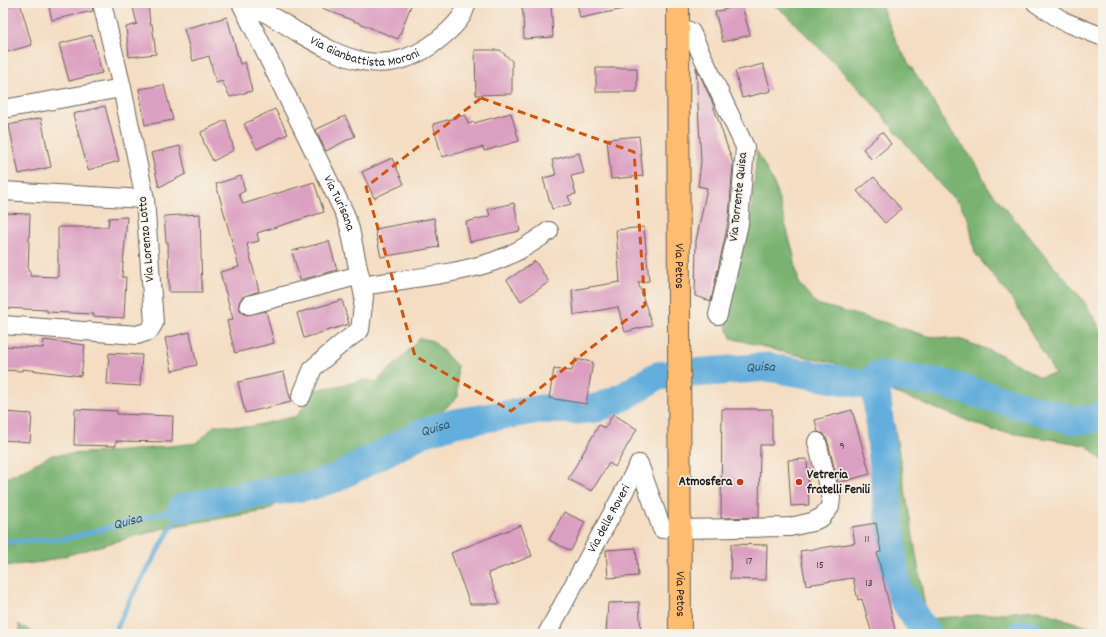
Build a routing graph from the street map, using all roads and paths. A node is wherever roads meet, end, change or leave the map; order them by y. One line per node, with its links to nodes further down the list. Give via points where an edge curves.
1 (102, 3): 9 (street, Via Lorenzo Lotto)
2 (240, 3): 14 (street, Via Turisana, via 345,214)
3 (249, 3): 4 (street, Via Gianbattista Moroni, via 336,53 361,61 381,63 397,61 420,52 443,38 462,17)
4 (467, 3)
5 (678, 3): 7 (main road, Via Petos)
6 (1036, 3): 8 (street, via 1063,21)
7 (678, 26): 16 (street, Via Torrente Quisa, via 691,32 745,147 738,224); 20 (main road, Via Petos, via 680,348)
8 (1103, 37)
9 (122, 88): 10 (street); 12 (street, Via Lorenzo Lotto)
10 (3, 109)
11 (3, 191): 12 (street)
12 (145, 198): 17 (street, Via Lorenzo Lotto, via 154,323 149,331 137,335)
13 (549, 231): 14 (street, via 511,254 477,267)
14 (361, 280): 15 (street); 18 (street, Via Turisana, via 364,297 360,330 313,368)
15 (249, 305)
16 (718, 315)
17 (3, 325)
18 (301, 397)
19 (817, 442): 20 (street, via 831,498 830,507 822,517 790,527)
20 (671, 529): 21 (street, Via delle Roveri, via 638,464); 22 (main road, Via Petos)
21 (547, 634)
22 (680, 634)

